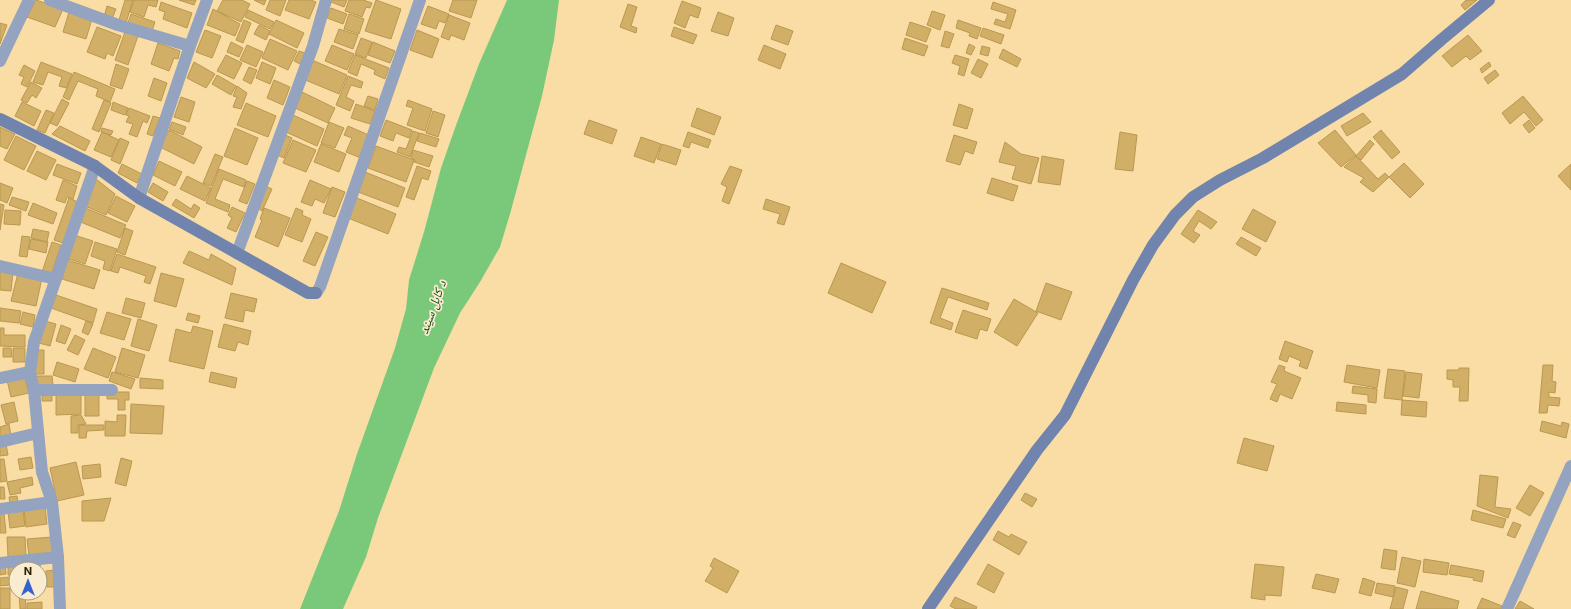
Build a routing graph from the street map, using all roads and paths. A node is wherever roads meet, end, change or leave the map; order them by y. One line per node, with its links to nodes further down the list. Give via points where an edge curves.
1 (29, 0): 8 (street)
2 (50, 0): 7 (street, via 118,25)
3 (207, 0): 7 (street)
4 (326, 0): 12 (street, via 313,46)
5 (420, 0): 12 (street, via 320,288 316,293 308,292)
6 (1489, 0): 27 (street, via 1402,74 1276,150 1220,180 1193,197 1175,216 1153,245 1133,280 1065,415 1037,450)
7 (190, 46): 11 (street)
8 (0, 61)
9 (0, 119): 10 (street)
10 (95, 166): 11 (street); 14 (street)
11 (140, 198): 12 (street)
12 (237, 252)
13 (0, 266): 14 (street)
14 (56, 279): 15 (street, via 34,342)
15 (30, 372): 16 (street); 17 (street)
16 (0, 378)
17 (34, 390): 18 (street); 19 (street)
18 (112, 390)
19 (38, 433): 20 (street); 22 (street, via 42,472)
20 (0, 442)
21 (1571, 466): 28 (street)
22 (52, 502): 23 (street); 24 (street)
23 (0, 509)
24 (58, 557): 25 (street); 26 (street)
25 (0, 563)
26 (60, 609)
27 (928, 609)
28 (1507, 609)

